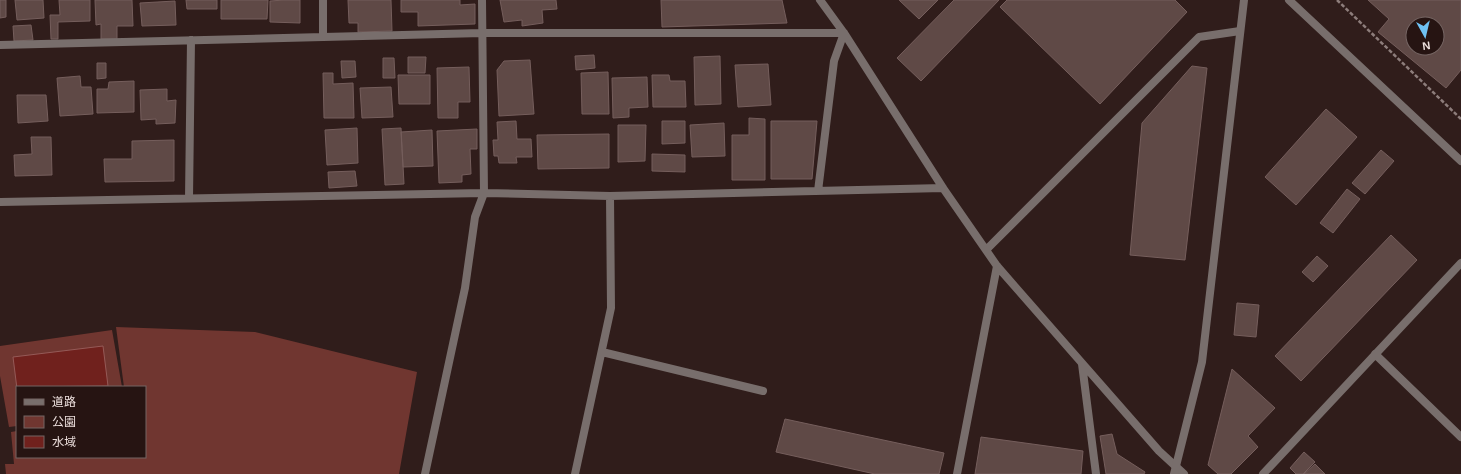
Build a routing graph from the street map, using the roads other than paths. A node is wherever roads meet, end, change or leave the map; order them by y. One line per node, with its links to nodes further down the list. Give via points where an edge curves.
1 (323, 0): 9 (street)
2 (482, 0): 7 (street)
3 (820, 0): 8 (street)
4 (1244, 0): 6 (street)
5 (1289, 0): 12 (street)
6 (1240, 31): 19 (street, via 1199,37); 27 (street, via 1202,362)
7 (482, 33): 8 (street); 9 (street); 15 (street)
8 (844, 33): 13 (street); 14 (street, via 834,61)
9 (323, 37): 10 (street)
10 (191, 40): 11 (street); 17 (street)
11 (0, 45)
12 (1461, 161)
13 (943, 188): 14 (street); 19 (street)
14 (818, 191): 16 (street)
15 (484, 193): 16 (street); 17 (street); 28 (street, via 474,217 465,288)
16 (610, 196): 22 (street, via 611,308)
17 (189, 198): 18 (street)
18 (0, 202)
19 (986, 250): 21 (street)
20 (1461, 263): 23 (street)
21 (997, 266): 24 (street); 30 (street)
22 (602, 352): 25 (street); 29 (street)
23 (1375, 354): 26 (street); 33 (street)
24 (1082, 363): 27 (street); 31 (street)
25 (763, 391)
26 (1461, 437)
27 (1175, 471): 32 (street)
28 (425, 474)
29 (575, 474)
30 (957, 474)
31 (1096, 474)
32 (1184, 474)
33 (1263, 474)

